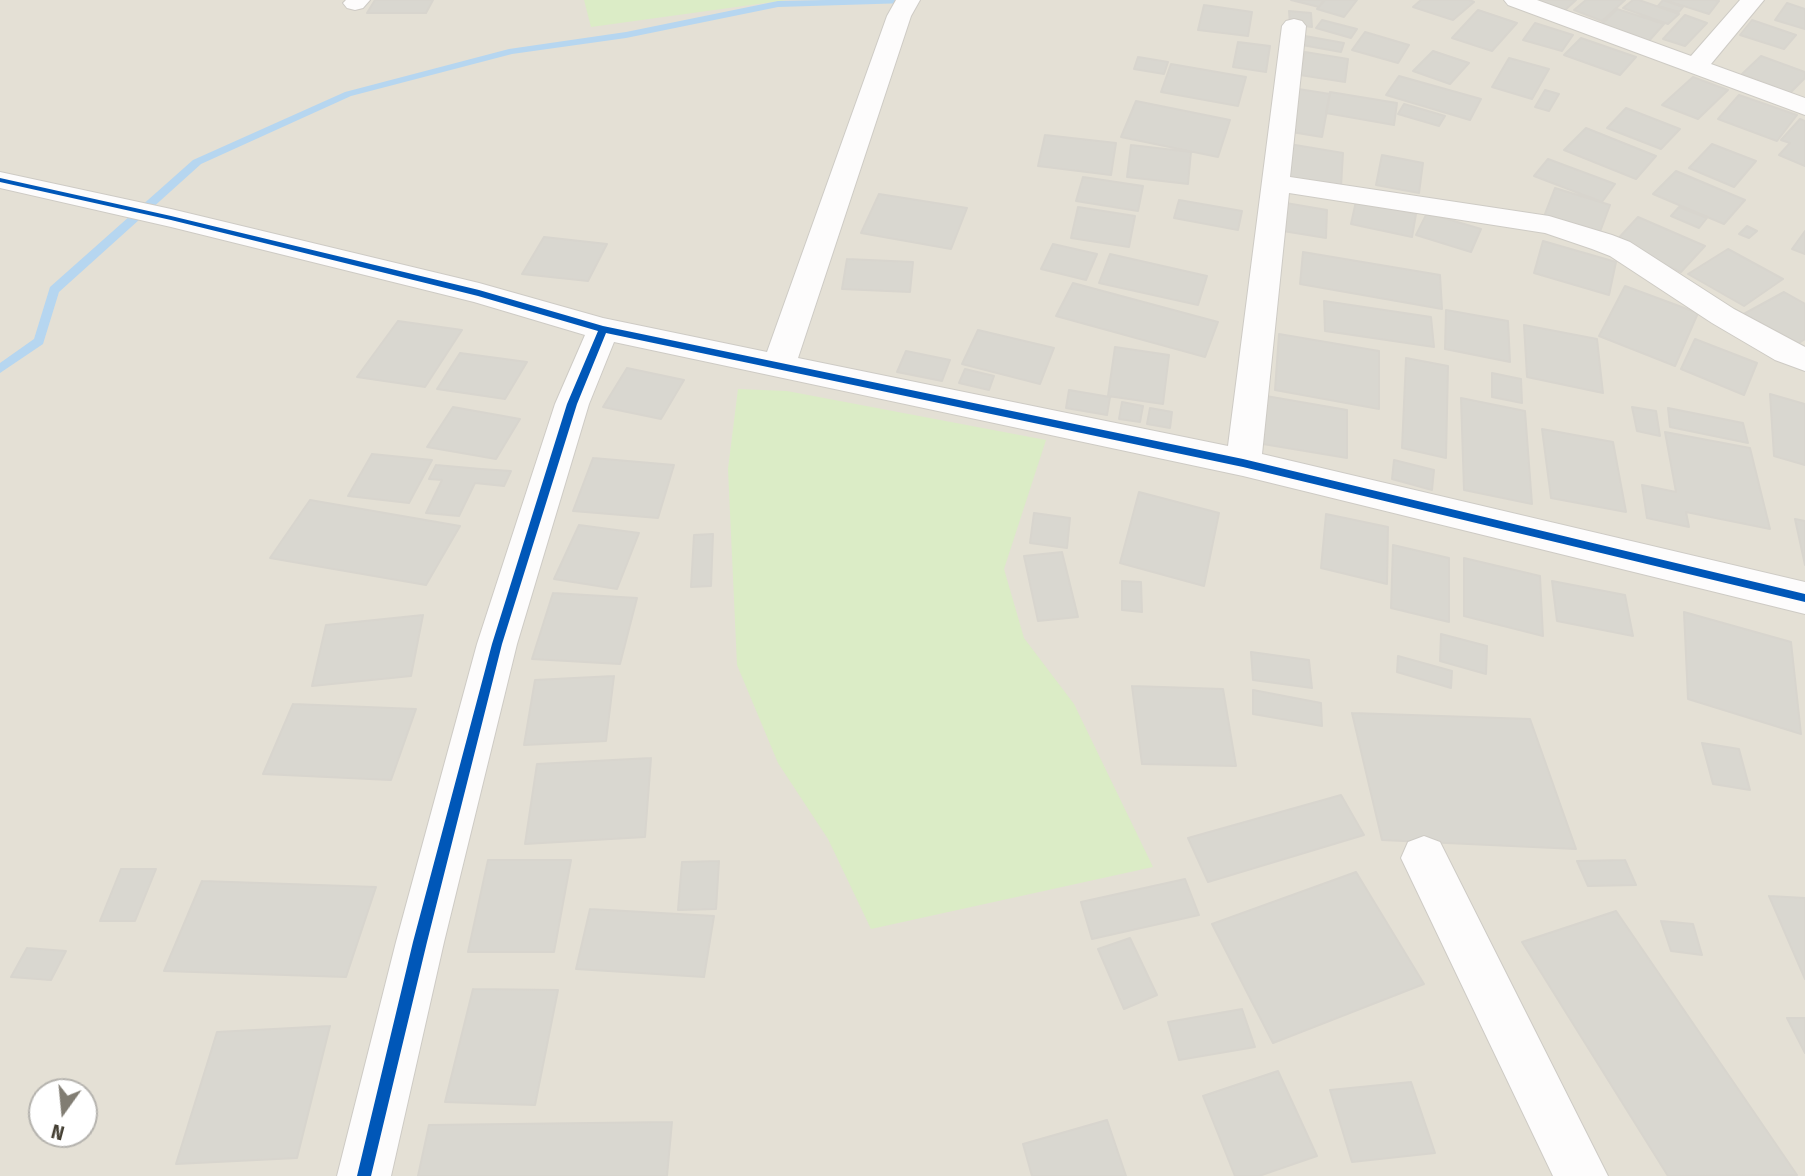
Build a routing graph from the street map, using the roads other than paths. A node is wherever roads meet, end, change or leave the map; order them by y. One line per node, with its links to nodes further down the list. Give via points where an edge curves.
1 (1516, 0): 5 (street)
2 (1752, 0): 5 (street)
3 (904, 8): 11 (street)
4 (1294, 26): 8 (street)
5 (1696, 66): 6 (street)
6 (1805, 107)
7 (0, 180): 9 (street, via 479,293)
8 (1275, 183): 10 (street, via 1549,225 1602,242 1734,323); 12 (street)
9 (603, 329): 11 (street); 15 (street, via 572,404 497,645)
10 (1805, 360)
11 (779, 365): 12 (street)
12 (1243, 463): 13 (street)
13 (1805, 598)
14 (1424, 859): 16 (street)
15 (364, 1176)
16 (1581, 1176)

